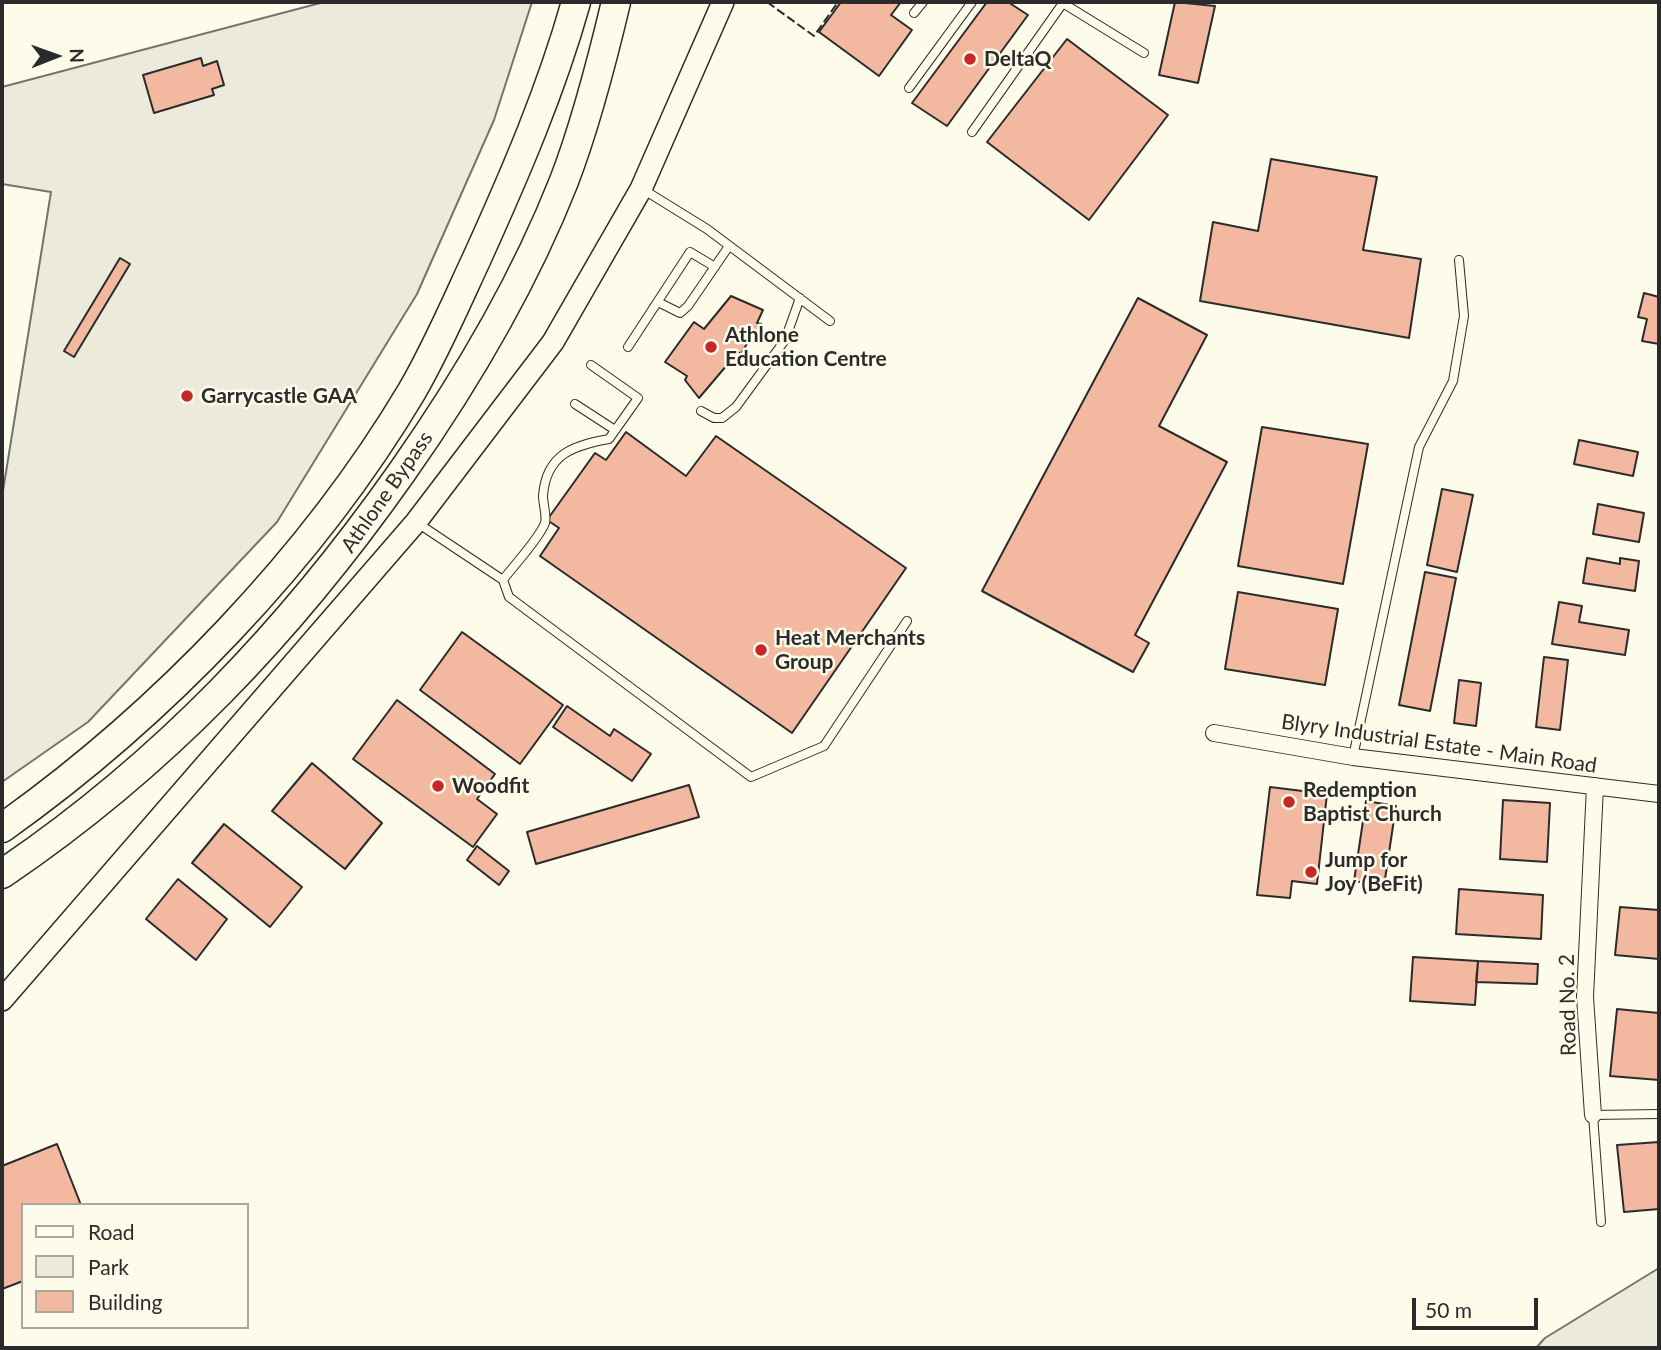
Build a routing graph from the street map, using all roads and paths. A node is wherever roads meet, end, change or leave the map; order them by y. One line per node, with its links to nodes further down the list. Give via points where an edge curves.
1 (559, 2): 15 (highway)
2 (576, 2): 15 (highway, Athlone Bypass, via 536,127)
3 (616, 2): 13 (highway, Athlone Bypass)
4 (634, 2): 13 (highway, via 602,95)
5 (723, 2): 14 (street)
6 (923, 2): 9 (lane)
7 (972, 2): 11 (lane)
8 (1062, 2): 10 (lane); 12 (lane)
9 (914, 13)
10 (1144, 53)
11 (909, 88)
12 (972, 132)
13 (564, 179): 35 (highway, Athlone Bypass, via 501,318 430,432 346,551 285,625 200,714 113,793)
14 (641, 188): 16 (lane); 27 (street, via 553,342)
15 (504, 196): 34 (highway, Athlone Bypass, via 411,391 317,527 247,609 129,728)
16 (729, 246): 18 (lane); 19 (lane)
17 (1459, 260): 31 (lane, via 1465,316 1453,381 1419,447)
18 (715, 267): 20 (lane, via 680,313); 20 (lane, via 690,252)
19 (800, 298): 21 (lane); 25 (lane, via 785,340 736,407 722,418)
20 (657, 302): 22 (lane)
21 (830, 321)
22 (628, 347)
23 (591, 365): 26 (lane, via 638,398)
24 (575, 404): 26 (lane)
25 (702, 411)
26 (615, 430): 28 (lane, via 610,439 579,444 564,452 554,464 544,484 545,522)
27 (416, 522): 28 (lane); 36 (street)
28 (503, 580): 29 (lane, via 509,597 751,777 824,746)
29 (907, 621)
30 (1214, 733): 31 (street, Blyry Industrial Estate - Main Road)
31 (1353, 757): 32 (street, Blyry Industrial Estate - Main Road)
32 (1595, 786): 33 (street, Blyry Industrial Estate - Main Road); 38 (street, Road No. 2, via 1585,997)
33 (1659, 794)
34 (2, 828)
35 (2, 874)
36 (2, 1000)
37 (1659, 1114): 38 (lane)
38 (1593, 1115): 39 (lane, Road No. 2)
39 (1601, 1222)

